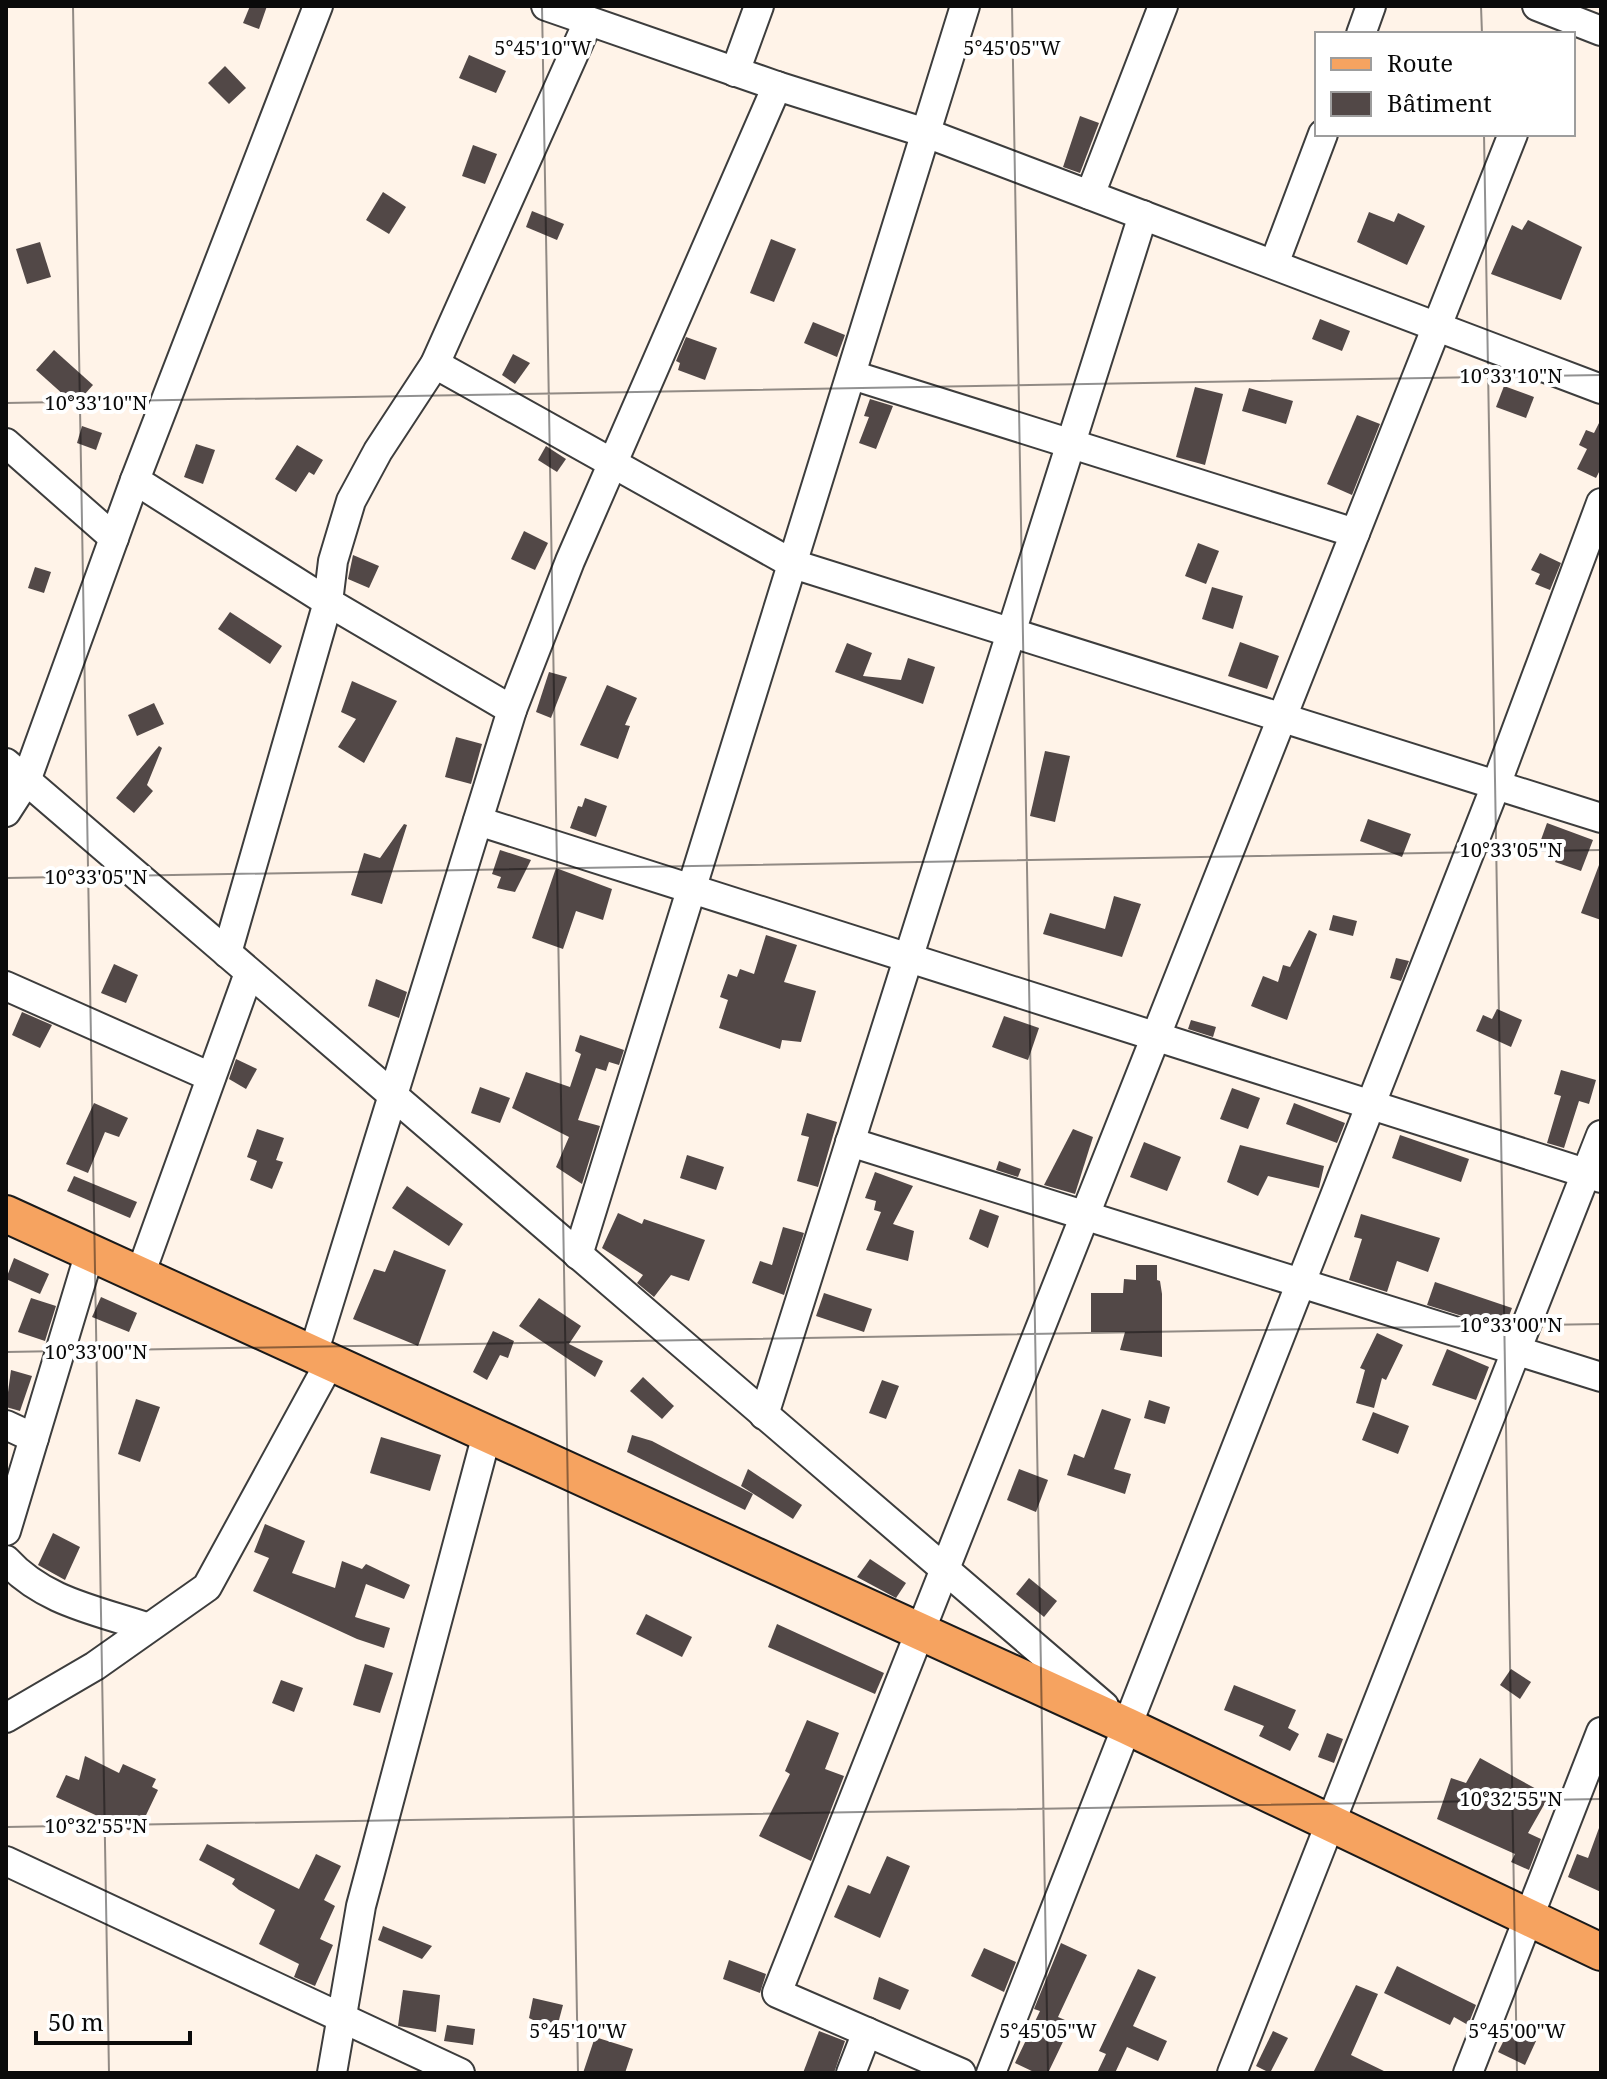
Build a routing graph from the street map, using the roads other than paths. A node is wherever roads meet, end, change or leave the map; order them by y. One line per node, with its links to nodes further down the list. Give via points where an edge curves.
1 (318, 6): 26 (street)
2 (546, 6): 8 (street)
3 (759, 6): 11 (street)
4 (965, 6): 13 (street)
5 (1163, 6): 16 (street)
6 (1371, 6): 10 (street)
7 (1553, 15): 9 (street)
8 (588, 22): 11 (street); 20 (street)
9 (1601, 31)
10 (1362, 32)
11 (735, 72): 12 (street)
12 (777, 86): 13 (street); 25 (street)
13 (926, 133): 16 (street); 21 (street)
14 (1322, 136): 18 (street)
15 (1512, 136): 19 (street)
16 (1090, 195): 17 (street)
17 (1143, 215): 18 (street); 24 (street)
18 (1274, 264): 19 (street)
19 (1437, 326): 22 (street); 28 (street)
20 (435, 364): 25 (street); 31 (street, via 351,501 333,561)
21 (852, 375): 24 (street); 30 (street)
22 (1601, 389)
23 (6, 443): 29 (street)
24 (1070, 443): 28 (street); 32 (street)
25 (614, 461): 30 (street); 33 (street)
26 (135, 480): 29 (street); 31 (street)
27 (1601, 503): 36 (street)
28 (1355, 533): 34 (street)
29 (114, 538): 35 (street)
30 (793, 564): 32 (street); 40 (street)
31 (328, 602): 33 (street); 41 (street)
32 (1011, 633): 34 (street); 42 (street)
33 (512, 710): 39 (street)
34 (1282, 718): 36 (street); 45 (street)
35 (16, 772): 37 (street); 41 (street)
36 (1496, 785): 38 (street); 48 (street)
37 (6, 812)
38 (1601, 818)
39 (478, 821): 40 (street); 47 (street)
40 (692, 889): 42 (street); 55 (street)
41 (227, 953): 43 (street)
42 (908, 958): 45 (street); 50 (street)
43 (249, 973): 46 (street); 47 (street)
44 (6, 986): 46 (street)
45 (1156, 1036): 48 (street); 53 (street)
46 (211, 1077): 56 (street)
47 (393, 1096): 55 (street); 59 (street)
48 (1370, 1105): 51 (street); 57 (street)
49 (1601, 1135): 51 (street)
50 (850, 1142): 53 (street); 61 (street)
51 (1594, 1175): 58 (street)
52 (6, 1214): 54 (main road)
53 (1085, 1215): 57 (street); 67 (street)
54 (90, 1252): 56 (main road); 64 (street)
55 (578, 1255): 61 (street)
56 (140, 1275): 59 (main road)
57 (1300, 1283): 58 (street); 71 (street)
58 (1516, 1350): 60 (street); 73 (street)
59 (321, 1358): 63 (main road); 68 (street, via 207,1587)
60 (1601, 1377)
61 (764, 1415): 67 (street)
62 (6, 1425): 64 (street)
63 (487, 1434): 69 (main road); 77 (street, via 361,1906)
64 (34, 1438): 65 (street)
65 (6, 1531)
66 (6, 1560): 68 (street, via 48,1595)
67 (944, 1570): 69 (street); 71 (street)
68 (146, 1627): 70 (street, via 95,1666)
69 (920, 1632): 71 (main road); 78 (street, via 777,1993)
70 (6, 1718)
71 (1127, 1726): 73 (main road); 83 (street)
72 (1601, 1732): 75 (street)
73 (1331, 1823): 75 (main road); 84 (street)
74 (6, 1861): 77 (street)
75 (1529, 1917): 76 (main road); 85 (street)
76 (1601, 1952)
77 (342, 2018): 79 (street); 80 (street)
78 (867, 2032): 81 (street); 82 (street)
79 (332, 2073)
80 (460, 2073)
81 (851, 2073)
82 (961, 2073)
83 (991, 2073)
84 (1232, 2073)
85 (1468, 2073)

